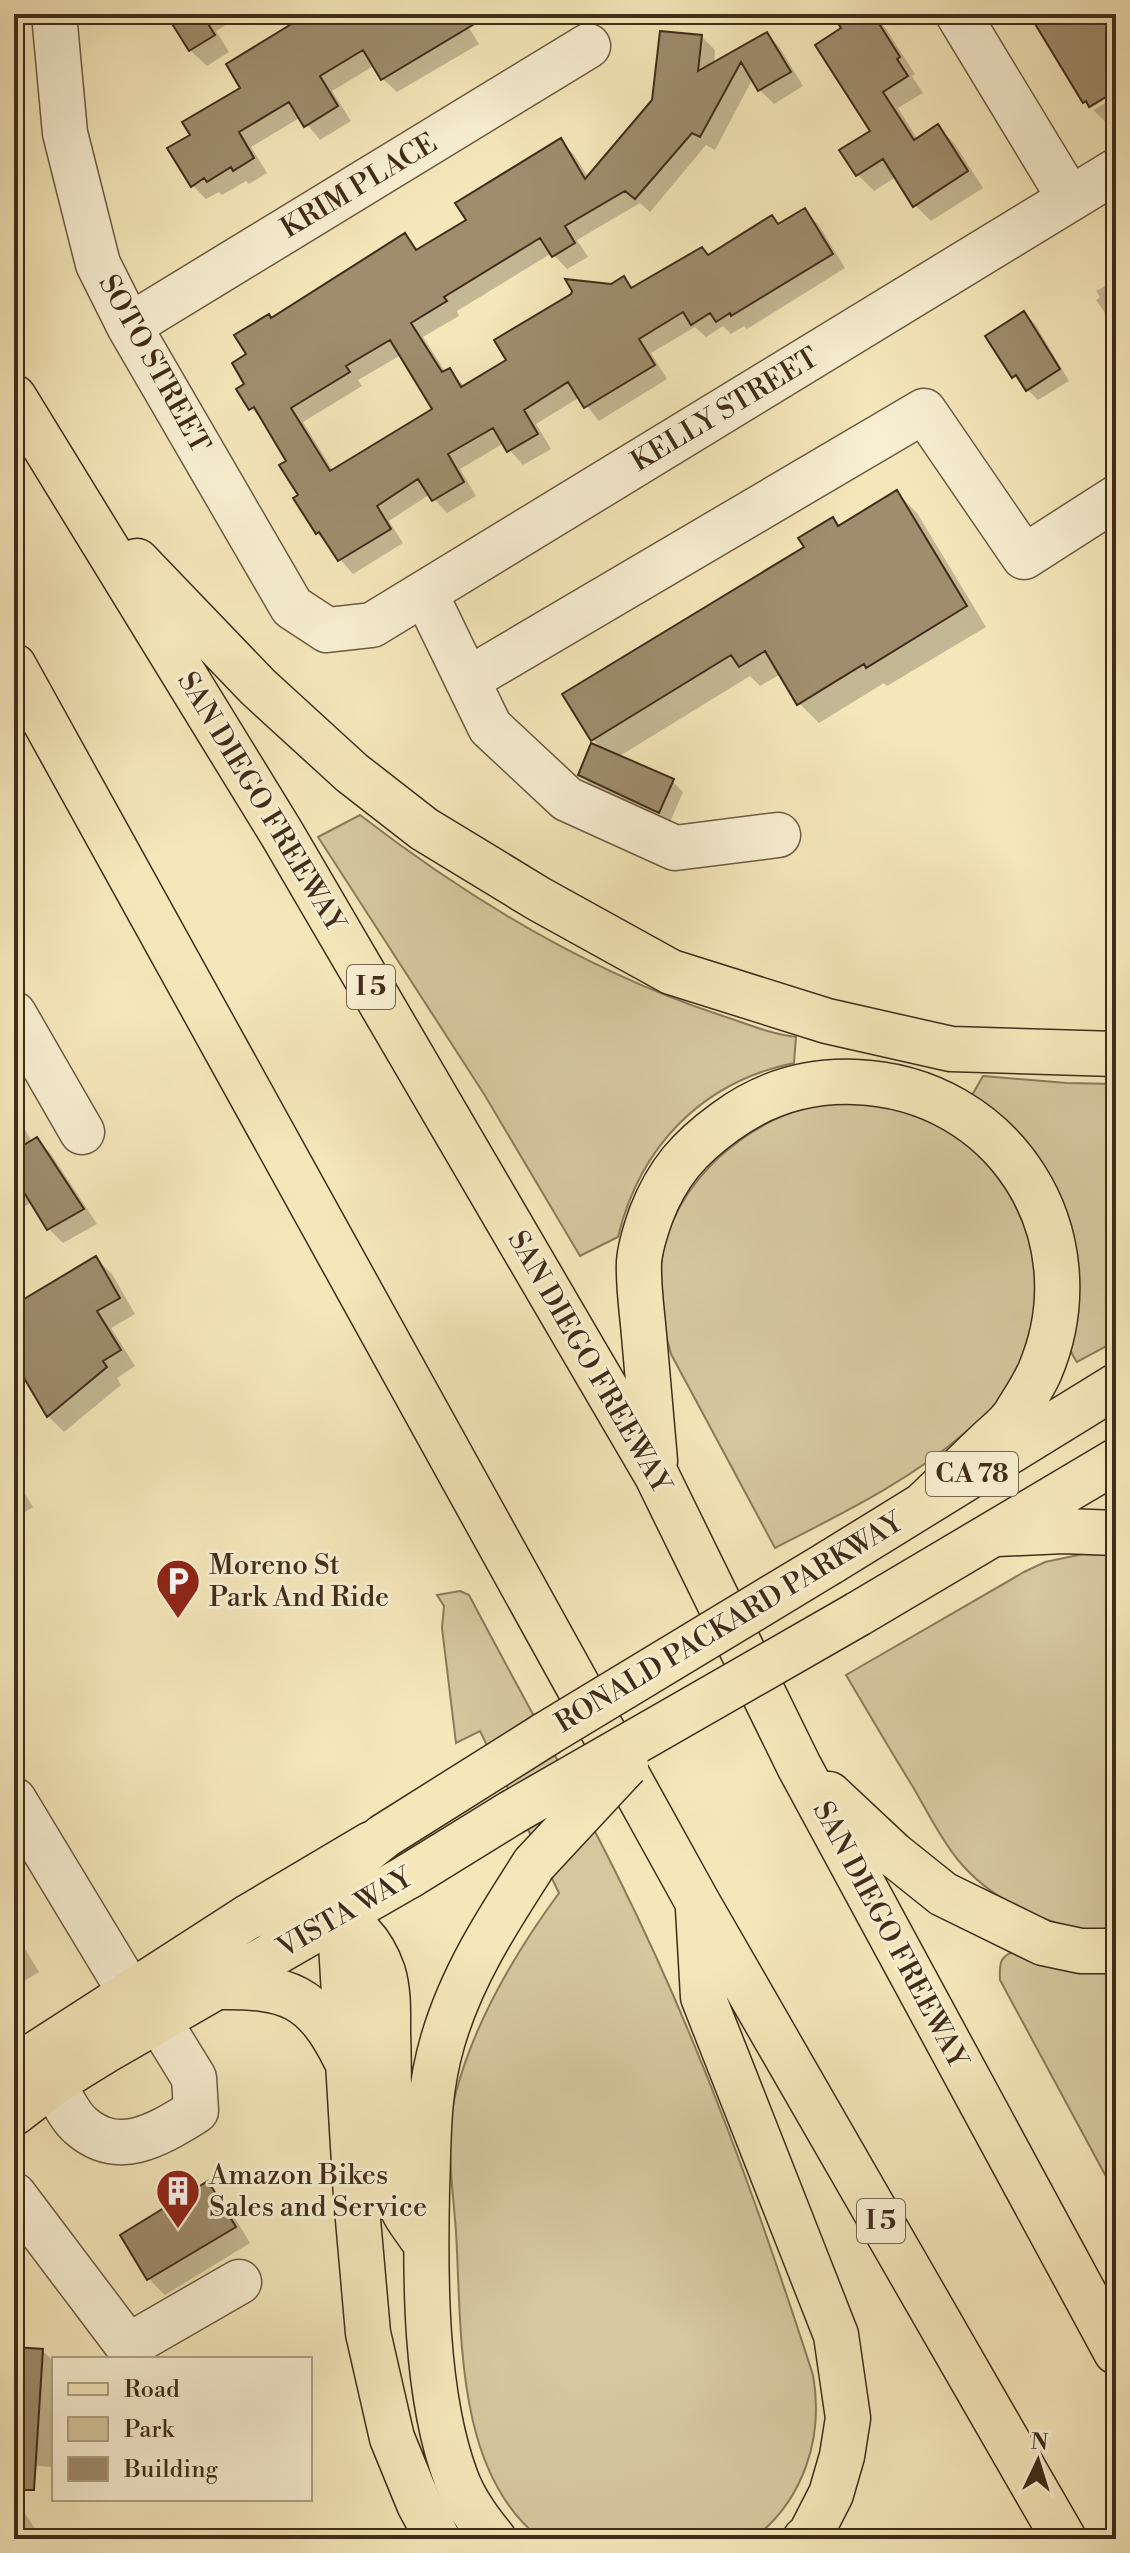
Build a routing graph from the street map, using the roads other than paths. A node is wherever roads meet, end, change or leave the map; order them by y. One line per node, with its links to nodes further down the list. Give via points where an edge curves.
1 (54, 14): 6 (street, SOTO STREET, via 65,133 98,264)
2 (958, 14): 5 (street)
3 (588, 46): 6 (street, KRIM PLACE)
4 (1116, 171): 5 (street, KELLY STREET)
5 (1070, 199): 10 (street, KELLY STREET)
6 (129, 326): 11 (street, SOTO STREET, via 292,607)
7 (14, 397): 9 (main road, SAN DIEGO FREEWAY / I 5)
8 (1116, 498): 13 (street, via 1024,557 924,411)
9 (80, 501): 16 (main road, via 258,687 352,773 424,829 671,972 827,1021 951,1049); 20 (main road, SAN DIEGO FREEWAY / I 5, via 282,834)
10 (425, 593): 11 (street, KELLY STREET, via 372,625); 13 (street)
11 (327, 630)
12 (14, 666): 28 (main road, I 5)
13 (467, 680): 14 (street, via 490,727 567,799 675,848)
14 (778, 835)
15 (14, 1014): 17 (street)
16 (1116, 1054)
17 (82, 1132)
18 (1116, 1386): 21 (main road, RONALD PACKARD PARKWAY / CA 78)
19 (1116, 1461): 23 (main road, RONALD PACKARD PARKWAY / CA 78)
20 (657, 1476): 21 (main road, via 639,1260 664,1187 686,1154 741,1110 807,1084 870,1083 927,1095 978,1124 1031,1187 1055,1261 1055,1308 1040,1371 1014,1417); 25 (main road, SAN DIEGO FREEWAY / I 5)
21 (925, 1503): 27 (main road, RONALD PACKARD PARKWAY / CA 78, bridge)
22 (1116, 1533): 23 (main road)
23 (991, 1534): 24 (main road, RONALD PACKARD PARKWAY / CA 78, bridge)
24 (679, 1718): 29 (main road, VISTA WAY, bridge); 38 (main road, bridge, via 611,1778 534,1864 468,1971 433,2077)
25 (799, 1766): 31 (main road, via 943,1894 1043,1943); 40 (main road, SAN DIEGO FREEWAY / I 5)
26 (14, 1800): 33 (street)
27 (384, 1836): 29 (main road, via 342,1877); 30 (main road, VISTA WAY)
28 (698, 1903): 43 (main road, via 703,1997 836,2335 848,2418 831,2494); 44 (main road, I 5)
29 (340, 1916): 30 (main road, via 272,1909); 32 (main road, VISTA WAY); 34 (main road); 38 (main road, via 374,1951 384,1975 394,2171 403,2209)
30 (248, 1917): 33 (main road, VISTA WAY)
31 (1116, 1951)
32 (218, 1987): 33 (main road, VISTA WAY); 34 (main road, via 270,1989 307,2005 321,2016)
33 (145, 2007): 35 (main road, VISTA WAY); 35 (street, via 194,2078 196,2111 149,2139 105,2142 79,2125)
34 (348, 2066): 41 (main road, via 368,2333 392,2438)
35 (34, 2076): 36 (main road, VISTA WAY)
36 (14, 2113)
37 (14, 2195): 39 (street, via 128,2346)
38 (426, 2245): 42 (main road, via 434,2393 456,2480)
39 (239, 2282)
40 (1116, 2352)
41 (438, 2539)
42 (494, 2539)
43 (805, 2539)
44 (1064, 2539)

